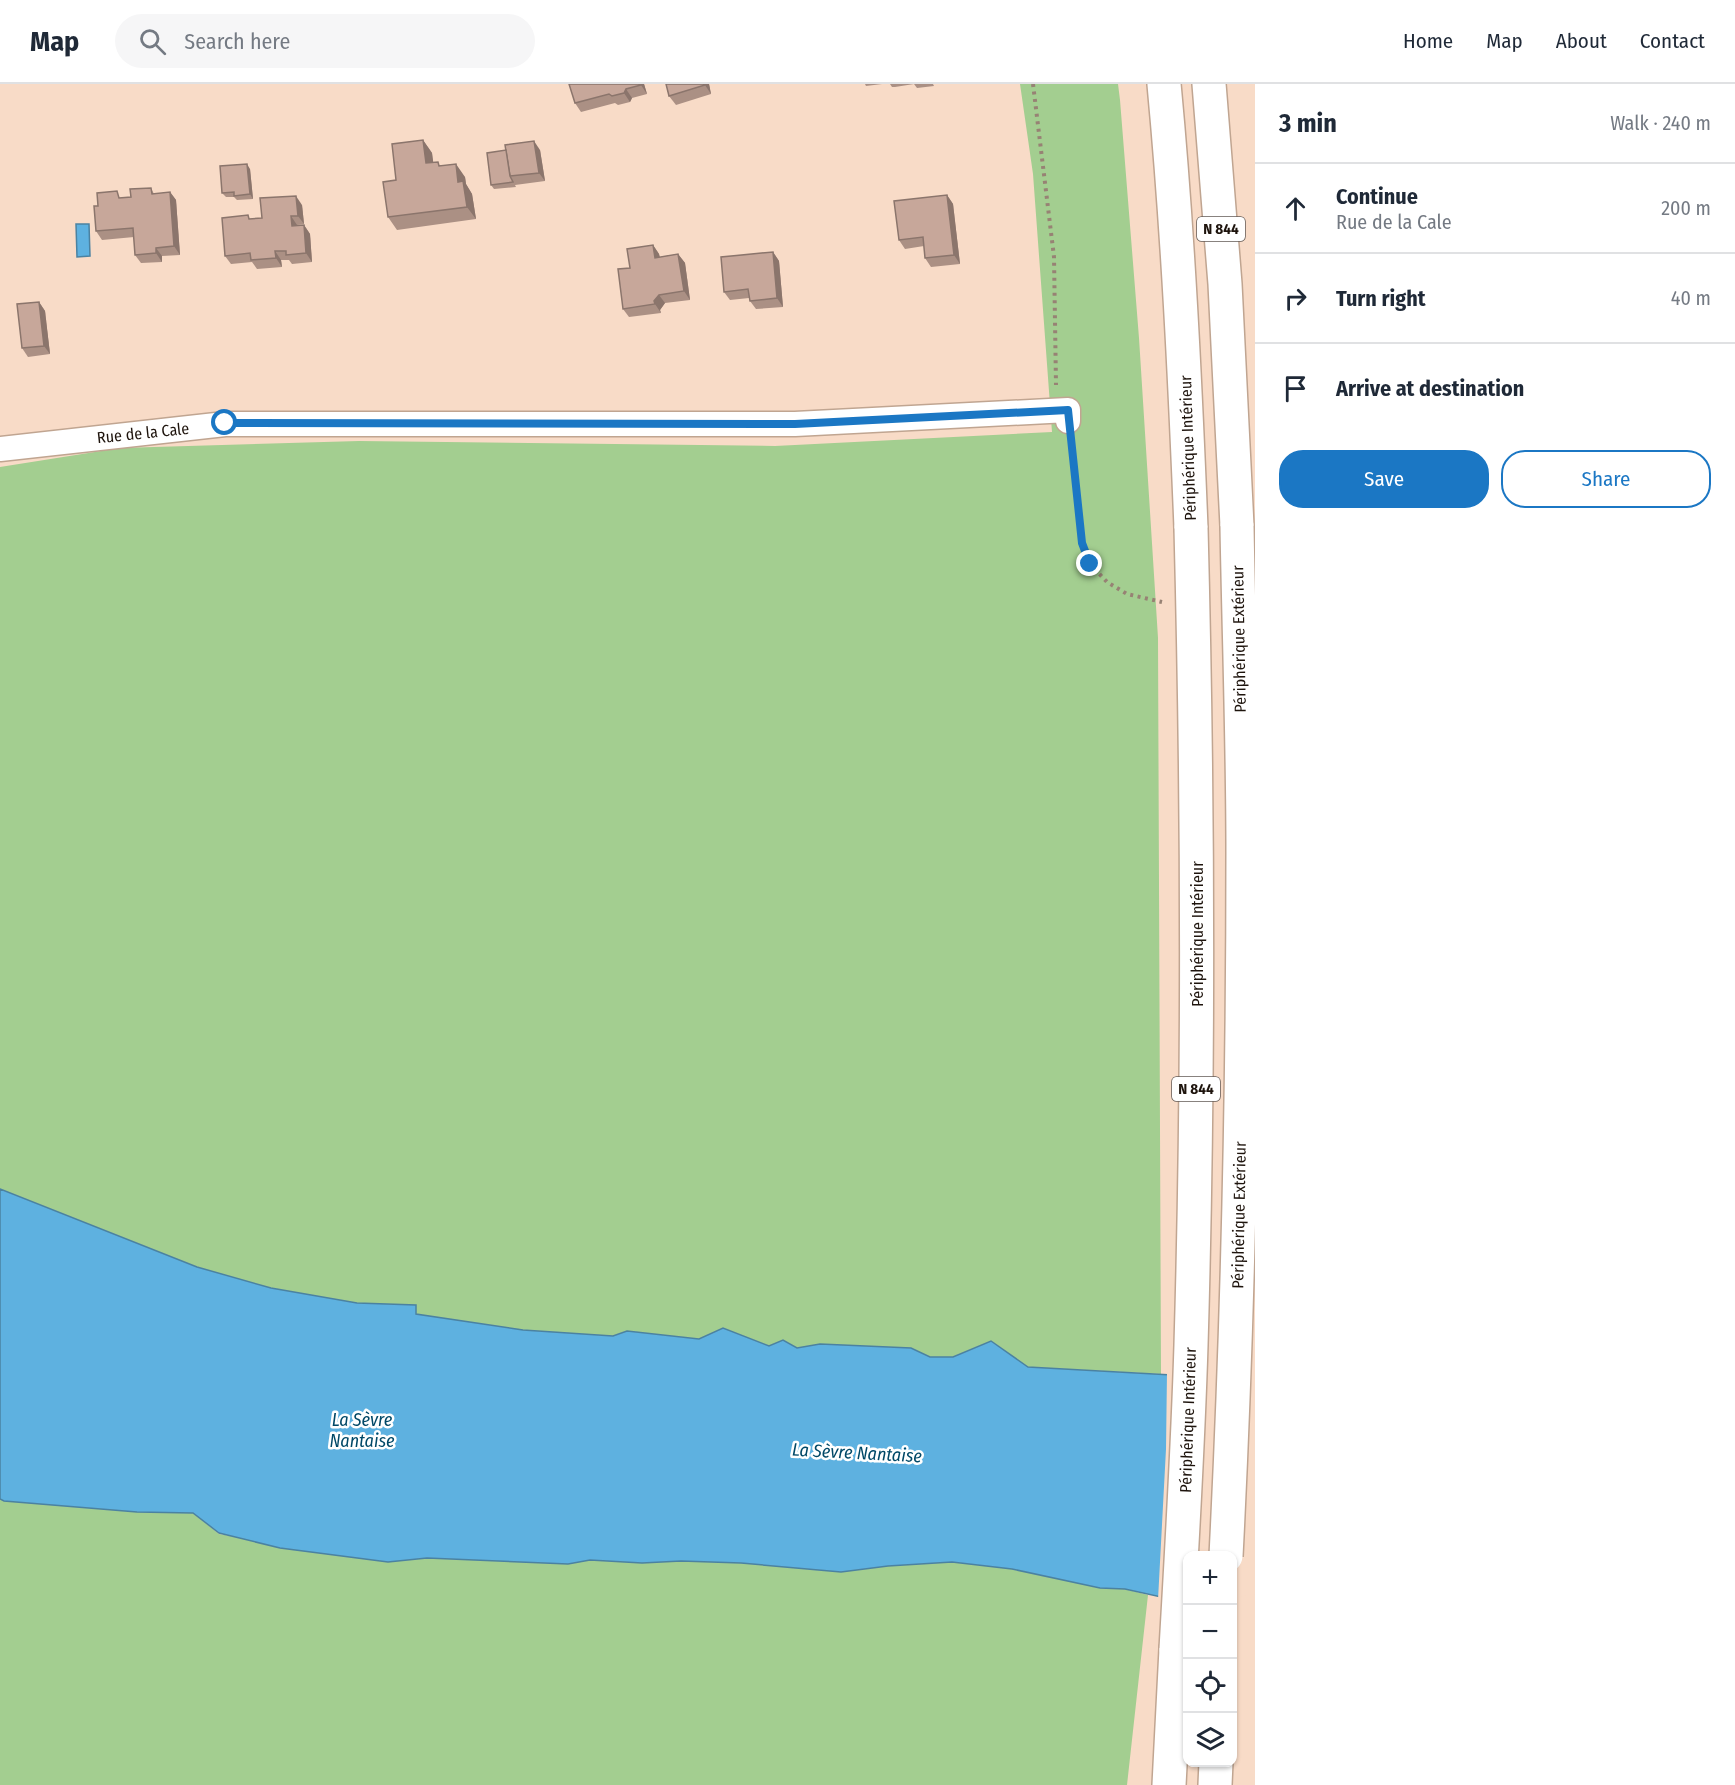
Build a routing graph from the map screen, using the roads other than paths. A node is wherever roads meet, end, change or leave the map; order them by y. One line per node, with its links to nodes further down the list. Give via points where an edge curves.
1 (1164, 84): 7 (highway, Périphérique Intérieur / N 844, bridge, via 1183,339 1197,862 1197,1084 1190,1358)
2 (1209, 84): 5 (highway, Périphérique Extérieur / N 844, bridge, via 1226,296 1238,526 1243,850 1239,1239)
3 (1068, 415): 4 (street, Rue de la Cale, via 795,424 225,423)
4 (0, 449)
5 (1227, 1551)
6 (1216, 1767): 8 (highway)
7 (1169, 1785)
8 (1215, 1785)

